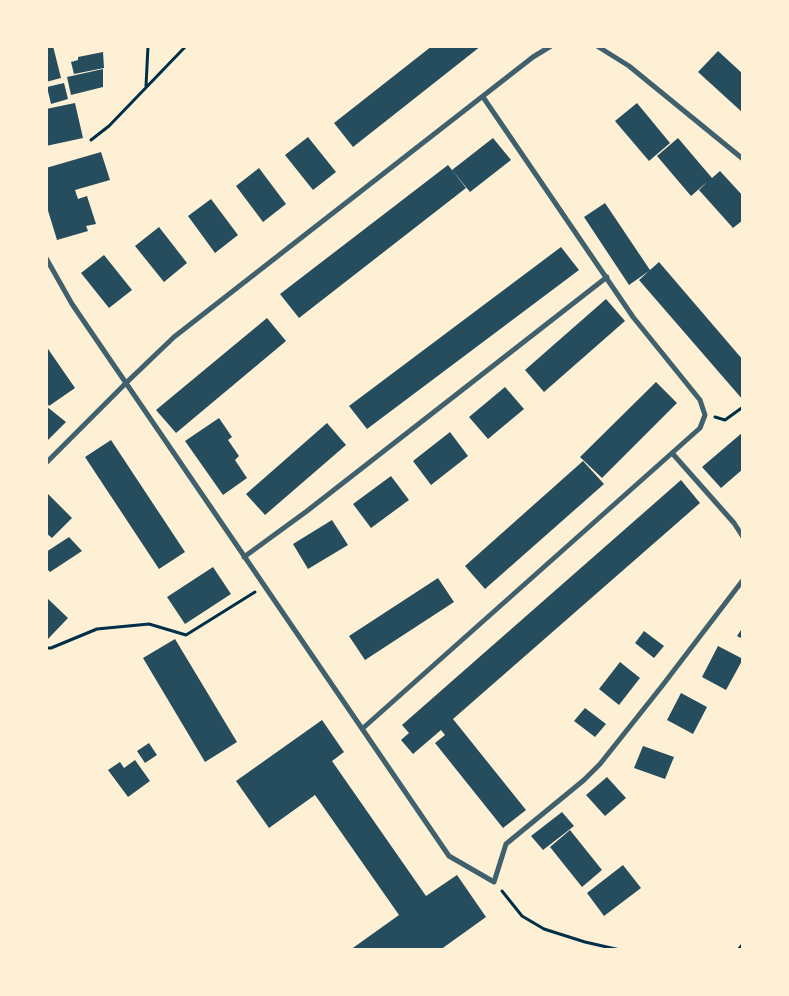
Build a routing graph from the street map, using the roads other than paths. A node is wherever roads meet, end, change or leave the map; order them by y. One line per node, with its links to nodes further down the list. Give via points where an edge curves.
1 (551, 46): 3 (street)
2 (598, 46): 4 (street, via 629,66)
3 (483, 97): 6 (street); 7 (street, via 174,337)
4 (743, 159)
5 (46, 258): 7 (street, via 72,304)
6 (607, 277): 8 (street, via 633,316 700,400 705,415 700,428); 11 (street)
7 (126, 383): 9 (street); 11 (street)
8 (672, 453): 10 (street); 13 (street)
9 (46, 463)
10 (743, 537)
11 (244, 557): 13 (street)
12 (743, 580): 13 (street, via 600,764 506,844 494,882 449,856)
13 (362, 729)

